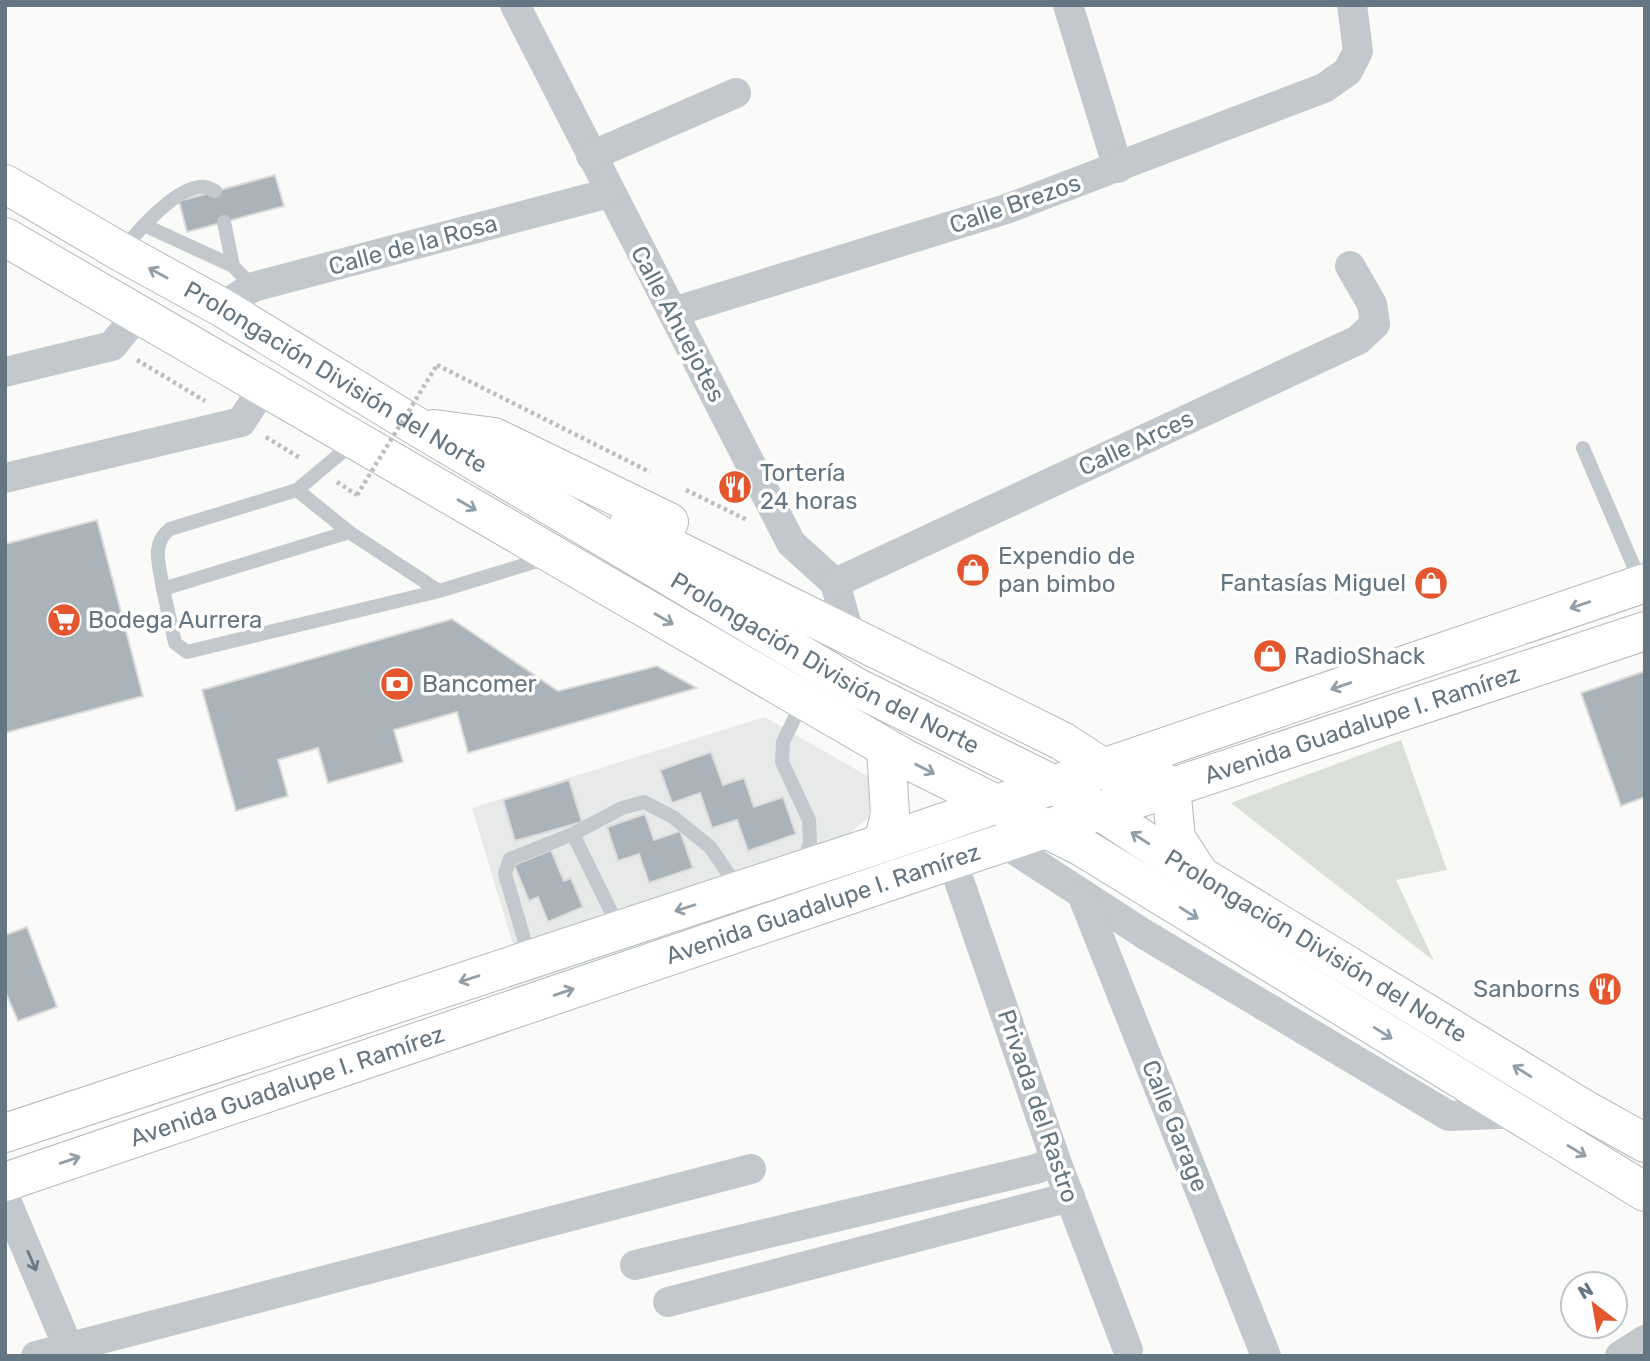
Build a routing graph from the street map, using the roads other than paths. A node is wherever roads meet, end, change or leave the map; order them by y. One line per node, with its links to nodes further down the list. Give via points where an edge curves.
1 (514, 5): 5 (street, Calle Ahuejotes)
2 (1068, 5): 6 (street)
3 (1352, 5): 6 (street, Calle Brezos, via 1358,51 1348,71 1324,89)
4 (736, 93): 5 (street)
5 (591, 156): 9 (street, Calle Ahuejotes)
6 (1118, 167): 16 (street, Calle Brezos, via 1006,209)
7 (5, 184): 11 (main road, Prolongación División del Norte)
8 (215, 191): 11 (lane, via 192,189 175,198)
9 (609, 193): 14 (street, Calle de la Rosa); 16 (street, Calle Ahuejotes)
10 (224, 222): 14 (lane)
11 (132, 238): 14 (lane); 15 (main road, Prolongación División del Norte, one-way to 11)
12 (21, 246): 17 (main road, Prolongación División del Norte); 23 (main road, via 124,284 452,471)
13 (1350, 266): 31 (street, Calle Arces, via 1372,304 1375,324 1358,340)
14 (243, 276): 15 (street, Calle de la Rosa)
15 (221, 307): 20 (main road, Prolongación División del Norte)
16 (673, 312): 31 (street, Calle Ahuejotes, via 791,543)
17 (138, 314): 18 (street, via 112,345); 19 (main road, Prolongación División del Norte)
18 (5, 372)
19 (264, 387): 21 (main road, Prolongación División del Norte); 24 (street, Prolongación División del Norte, via 240,422)
20 (416, 426): 23 (main road, Prolongación División del Norte); 31 (main road, via 494,437)
21 (356, 441): 25 (lane); 27 (main road, Prolongación División del Norte, one-way to 27)
22 (1583, 448): 28 (lane)
23 (478, 463): 31 (main road, via 509,467); 36 (main road, Prolongación División del Norte, via 856,687)
24 (5, 478)
25 (297, 490): 26 (lane); 29 (lane, via 170,528 157,544)
26 (349, 533): 29 (lane); 30 (lane)
27 (555, 556): 30 (lane); 33 (main road, Prolongación División del Norte, one-way to 33)
28 (1643, 584): 35 (main road, Avenida Guadalupe I. Ramírez, one-way to 35)
29 (163, 589): 30 (lane, via 175,643 187,652)
30 (439, 591)
31 (841, 607): 35 (main road)
32 (1645, 631): 37 (main road, Avenida Guadalupe I. Ramírez)
33 (804, 699): 34 (main road, Prolongación División del Norte); 46 (lane, via 783,742 782,762 809,820 810,843)
34 (886, 748): 38 (main road, Prolongación División del Norte, one-way to 38); 43 (main road, via 890,814)
35 (1117, 762): 36 (main road, Avenida Guadalupe I. Ramírez); 37 (main road)
36 (1052, 784): 38 (main road, Avenida Guadalupe I. Ramírez); 39 (main road, Prolongación División del Norte)
37 (1157, 792): 39 (main road, Avenida Guadalupe I. Ramírez); 47 (main road, via 1176,838)
38 (995, 804): 40 (main road, Avenida Guadalupe I. Ramírez); 41 (main road, Prolongación División del Norte)
39 (1100, 811): 41 (main road, Avenida Guadalupe I. Ramírez); 47 (main road, Prolongación División del Norte, one-way to 39)
40 (940, 823): 43 (main road, Avenida Guadalupe I. Ramírez); 45 (street, Privada del Rastro)
41 (1046, 829): 44 (main road, Avenida Guadalupe I. Ramírez); 53 (main road, Prolongación División del Norte, one-way to 53)
42 (573, 834): 48 (lane, via 622,808 644,802 673,817 710,847); 50 (lane); 51 (lane, via 510,859 505,874)
43 (883, 843): 46 (main road, Avenida Guadalupe I. Ramírez)
44 (1004, 843): 45 (main road, Avenida Guadalupe I. Ramírez); 49 (street)
45 (952, 860): 56 (street, Privada del Rastro); 58 (main road, Avenida Guadalupe I. Ramírez, one-way to 45)
46 (802, 870): 48 (main road, Avenida Guadalupe I. Ramírez)
47 (1198, 872): 52 (main road, Prolongación División del Norte, one-way to 47)
48 (739, 890): 50 (main road, Avenida Guadalupe I. Ramírez, one-way to 50)
49 (1083, 897): 53 (street, via 1449,1116); 68 (street, Calle Garage)
50 (620, 930): 51 (main road, Avenida Guadalupe I. Ramírez)
51 (530, 959): 54 (main road, Avenida Guadalupe I. Ramírez, one-way to 54)
52 (1584, 1110): 53 (street); 55 (main road, Prolongación División del Norte)
53 (1517, 1115): 59 (main road, Prolongación División del Norte, one-way to 59)
54 (5, 1133)
55 (1645, 1143)
56 (1056, 1161): 60 (street, Privada del Rastro); 62 (street)
57 (751, 1169): 66 (street)
58 (5, 1182)
59 (1645, 1192)
60 (1070, 1197): 63 (street); 65 (street, Privada del Rastro)
61 (5, 1198): 66 (street, one-way to 66)
62 (635, 1265)
63 (668, 1302)
64 (1645, 1340): 69 (street)
65 (1128, 1350)
66 (70, 1351): 67 (street)
67 (36, 1356)
68 (1266, 1356)
69 (1620, 1356)

